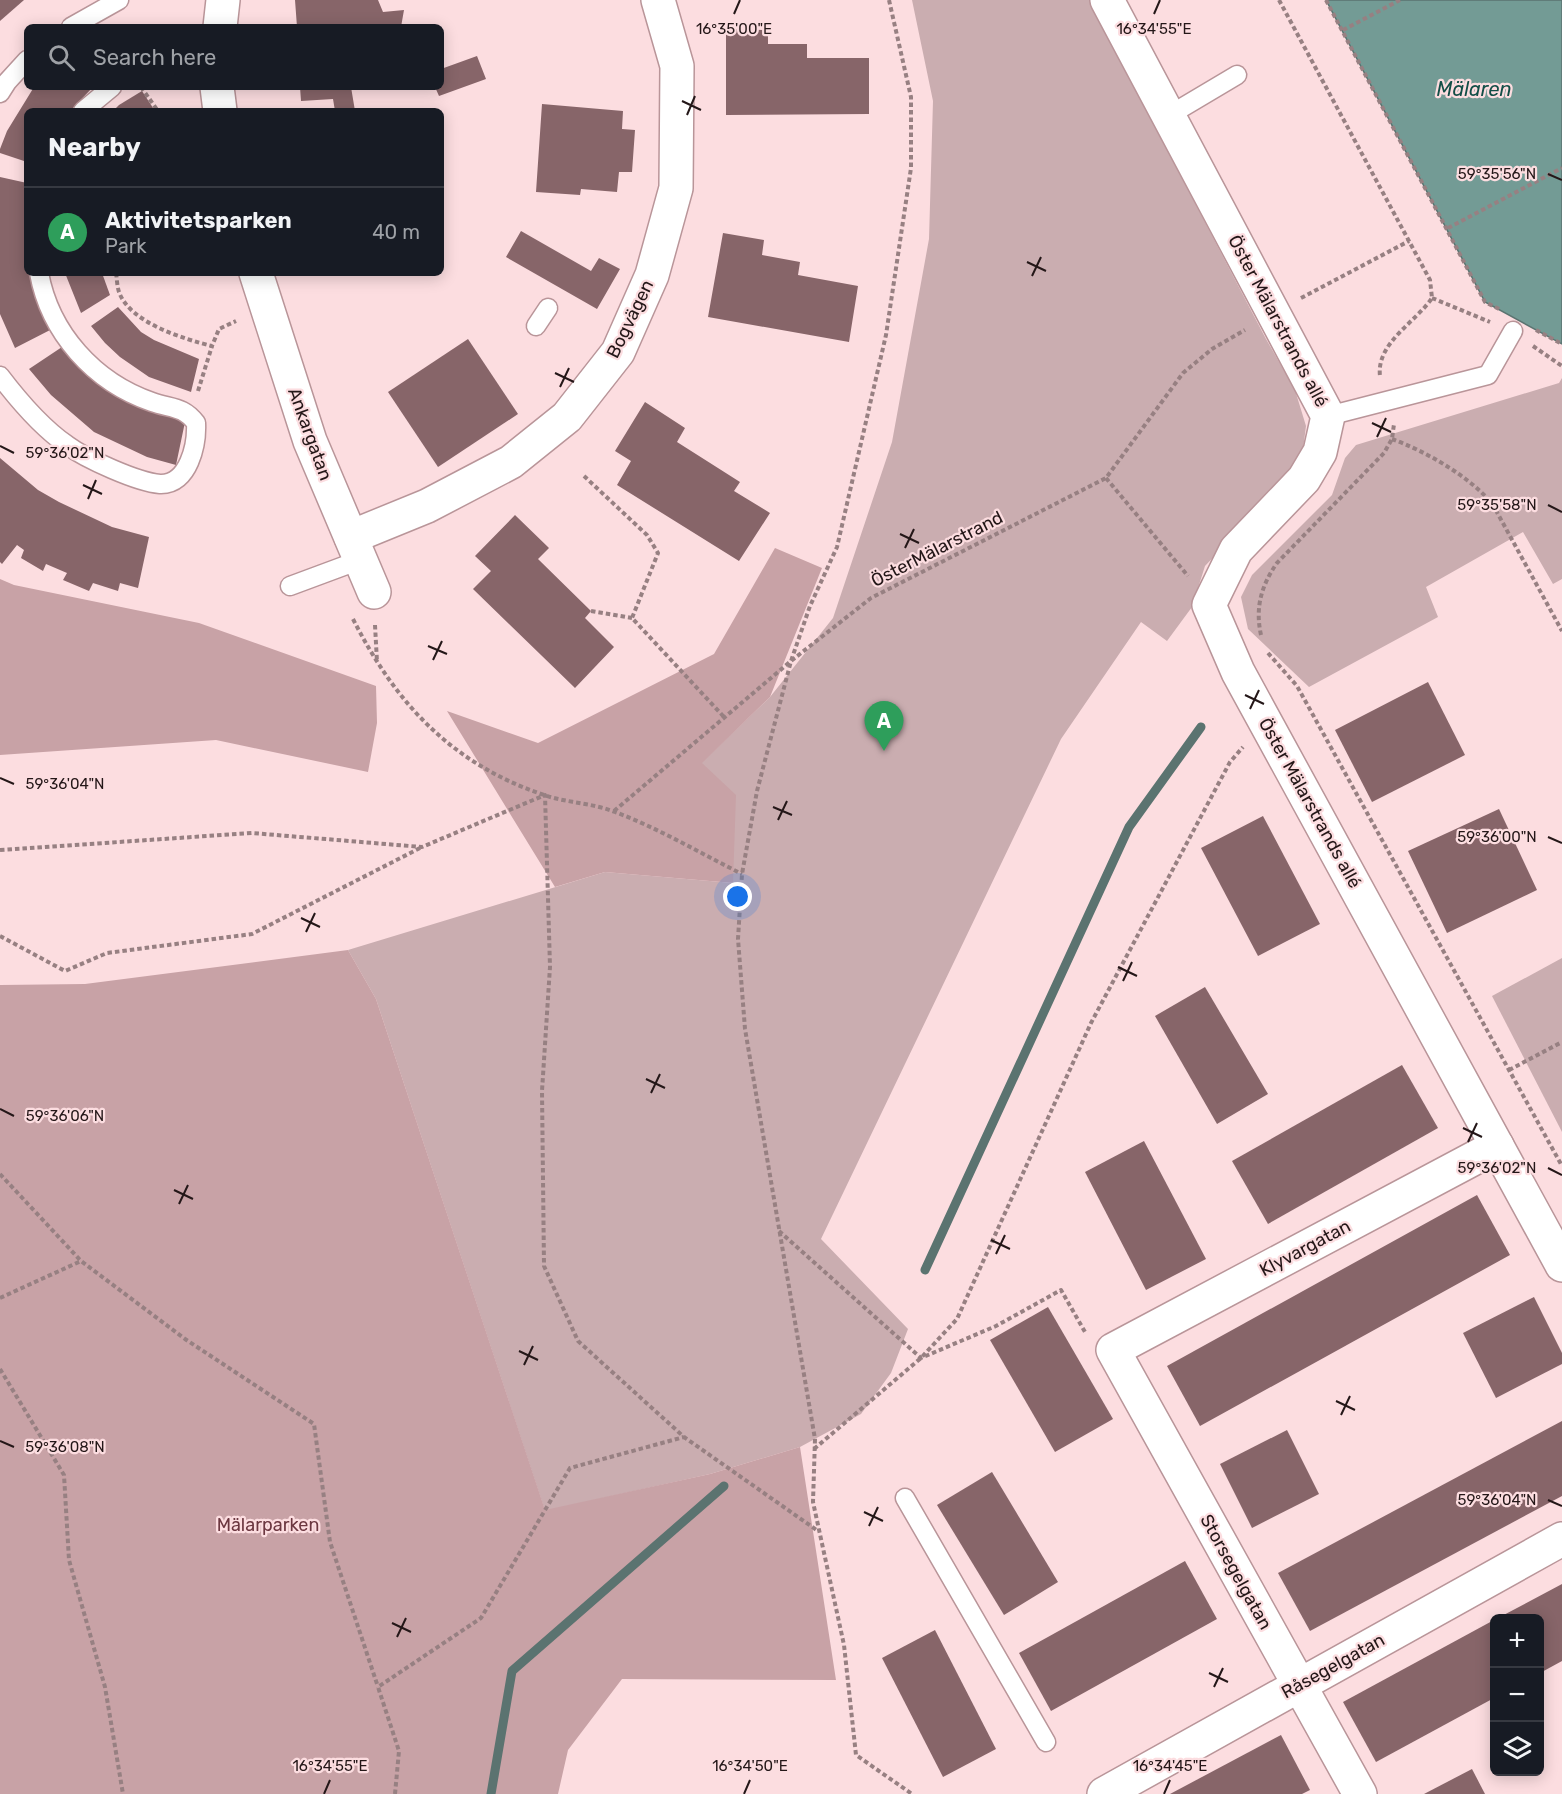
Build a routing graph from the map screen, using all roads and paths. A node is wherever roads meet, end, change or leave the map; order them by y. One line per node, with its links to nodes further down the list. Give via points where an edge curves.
1 (119, 0): 9 (lane)
2 (224, 0): 10 (street)
3 (658, 0): 44 (street, Bogvägen, via 677,66 676,188 652,275 618,352 567,417 511,462)
4 (889, 0): 51 (path, via 911,97 911,168 886,335 869,416 837,547)
5 (1107, 0): 21 (street, Öster Mälarstrands allé)
6 (1280, 0): 24 (path)
7 (1326, 0): 11 (path)
8 (1400, 0): 11 (path)
9 (76, 24)
10 (220, 24)
11 (1343, 30): 23 (path)
12 (24, 63): 17 (lane)
13 (1237, 75): 21 (lane)
14 (108, 90): 18 (lane)
15 (143, 90): 19 (path)
16 (217, 90): 20 (street)
17 (0, 93)
18 (87, 108)
19 (156, 108)
20 (220, 108)
21 (1168, 116): 29 (street, Öster Mälarstrands allé)
22 (1562, 168): 23 (path)
23 (1448, 228): 30 (path, via 1485,302)
24 (1409, 241): 29 (path, ÖsterMälarstrand); 38 (path, via 1430,280 1432,298 1423,312 1387,346 1380,361 1379,374)
25 (40, 276): 39 (lane, via 44,297 61,334 87,363 151,402)
26 (117, 276): 36 (path, via 120,294 130,308 184,339)
27 (257, 276): 44 (street, Ankargatan, via 310,441)
28 (548, 308): 32 (lane)
29 (1275, 312): 40 (street, Öster Mälarstrands allé); 43 (path, ÖsterMälarstrand, via 1212,349 1183,374)
30 (1504, 312)
31 (236, 321): 36 (path, via 219,329)
32 (536, 326)
33 (1533, 328): 35 (path)
34 (1513, 331): 38 (lane, via 1488,375)
35 (1562, 344)
36 (212, 346): 39 (path, via 195,400)
37 (0, 376): 39 (lane, via 24,406 67,445 110,469 161,484 185,469 193,453 196,423)
38 (1388, 401): 40 (lane); 41 (path, via 1395,425)
39 (187, 411)
40 (1329, 416): 47 (street, Öster Mälarstrands allé, via 1320,452 1304,478 1236,550)
41 (1392, 439): 50 (path, via 1419,449 1493,505); 59 (path, via 1375,464 1276,563 1259,600 1258,624 1263,646 1297,686)
42 (584, 476): 49 (path, via 647,535 658,553)
43 (1106, 478): 47 (path); 51 (path, ÖsterMälarstrand, via 871,598)
44 (356, 549): 45 (lane); 46 (street, Ankargatan)
45 (290, 586)
46 (374, 591)
47 (1209, 604): 53 (street, Öster Mälarstrands allé, via 1238,672)
48 (591, 611): 49 (path)
49 (632, 618): 52 (path)
50 (1562, 631)
51 (791, 661): 52 (path, ÖsterMälarstrand); 56 (path, via 757,791)
52 (724, 717): 56 (path, ÖsterMälarstrand, via 614,811)
53 (1266, 722): 60 (street, Öster Mälarstrands allé); 68 (path, via 1230,762 1107,993 957,1319)
54 (422, 847): 55 (path, via 252,832); 57 (path, via 252,934 107,953 65,971); 70 (path, via 545,795 550,967 542,1091 544,1266 578,1341)
55 (0, 850)
56 (742, 874): 63 (path, via 738,939 745,1029)
57 (0, 936)
58 (1562, 1042): 59 (path)
59 (1509, 1070): 61 (path)
60 (1497, 1146): 65 (street, Öster Mälarstrands allé); 67 (street, Klyvargatan)
61 (1562, 1166)
62 (0, 1174): 64 (path)
63 (779, 1232): 68 (path); 71 (path)
64 (81, 1261): 66 (path); 76 (path, via 185,1339 315,1424 330,1542)
65 (1562, 1265)
66 (0, 1298)
67 (1113, 1350): 68 (path, via 1088,1337 1061,1290 996,1326); 75 (street, Storsegelgatan)
68 (921, 1358): 71 (path)
69 (0, 1369): 78 (path, via 64,1475 69,1560 105,1687)
70 (684, 1437): 73 (path); 76 (path, via 570,1468 481,1618)
71 (814, 1449): 73 (path, via 813,1502)
72 (905, 1498): 77 (lane)
73 (819, 1531): 80 (path, via 844,1646 856,1755)
74 (1562, 1539): 75 (street, Råsegelgatan)
75 (1299, 1685): 81 (street, Råsegelgatan); 82 (street, Storsegelgatan)
76 (378, 1687): 79 (path, via 399,1751)
77 (1046, 1742)
78 (123, 1794)
79 (395, 1794)
80 (912, 1794)
81 (1104, 1794)
82 (1360, 1794)

